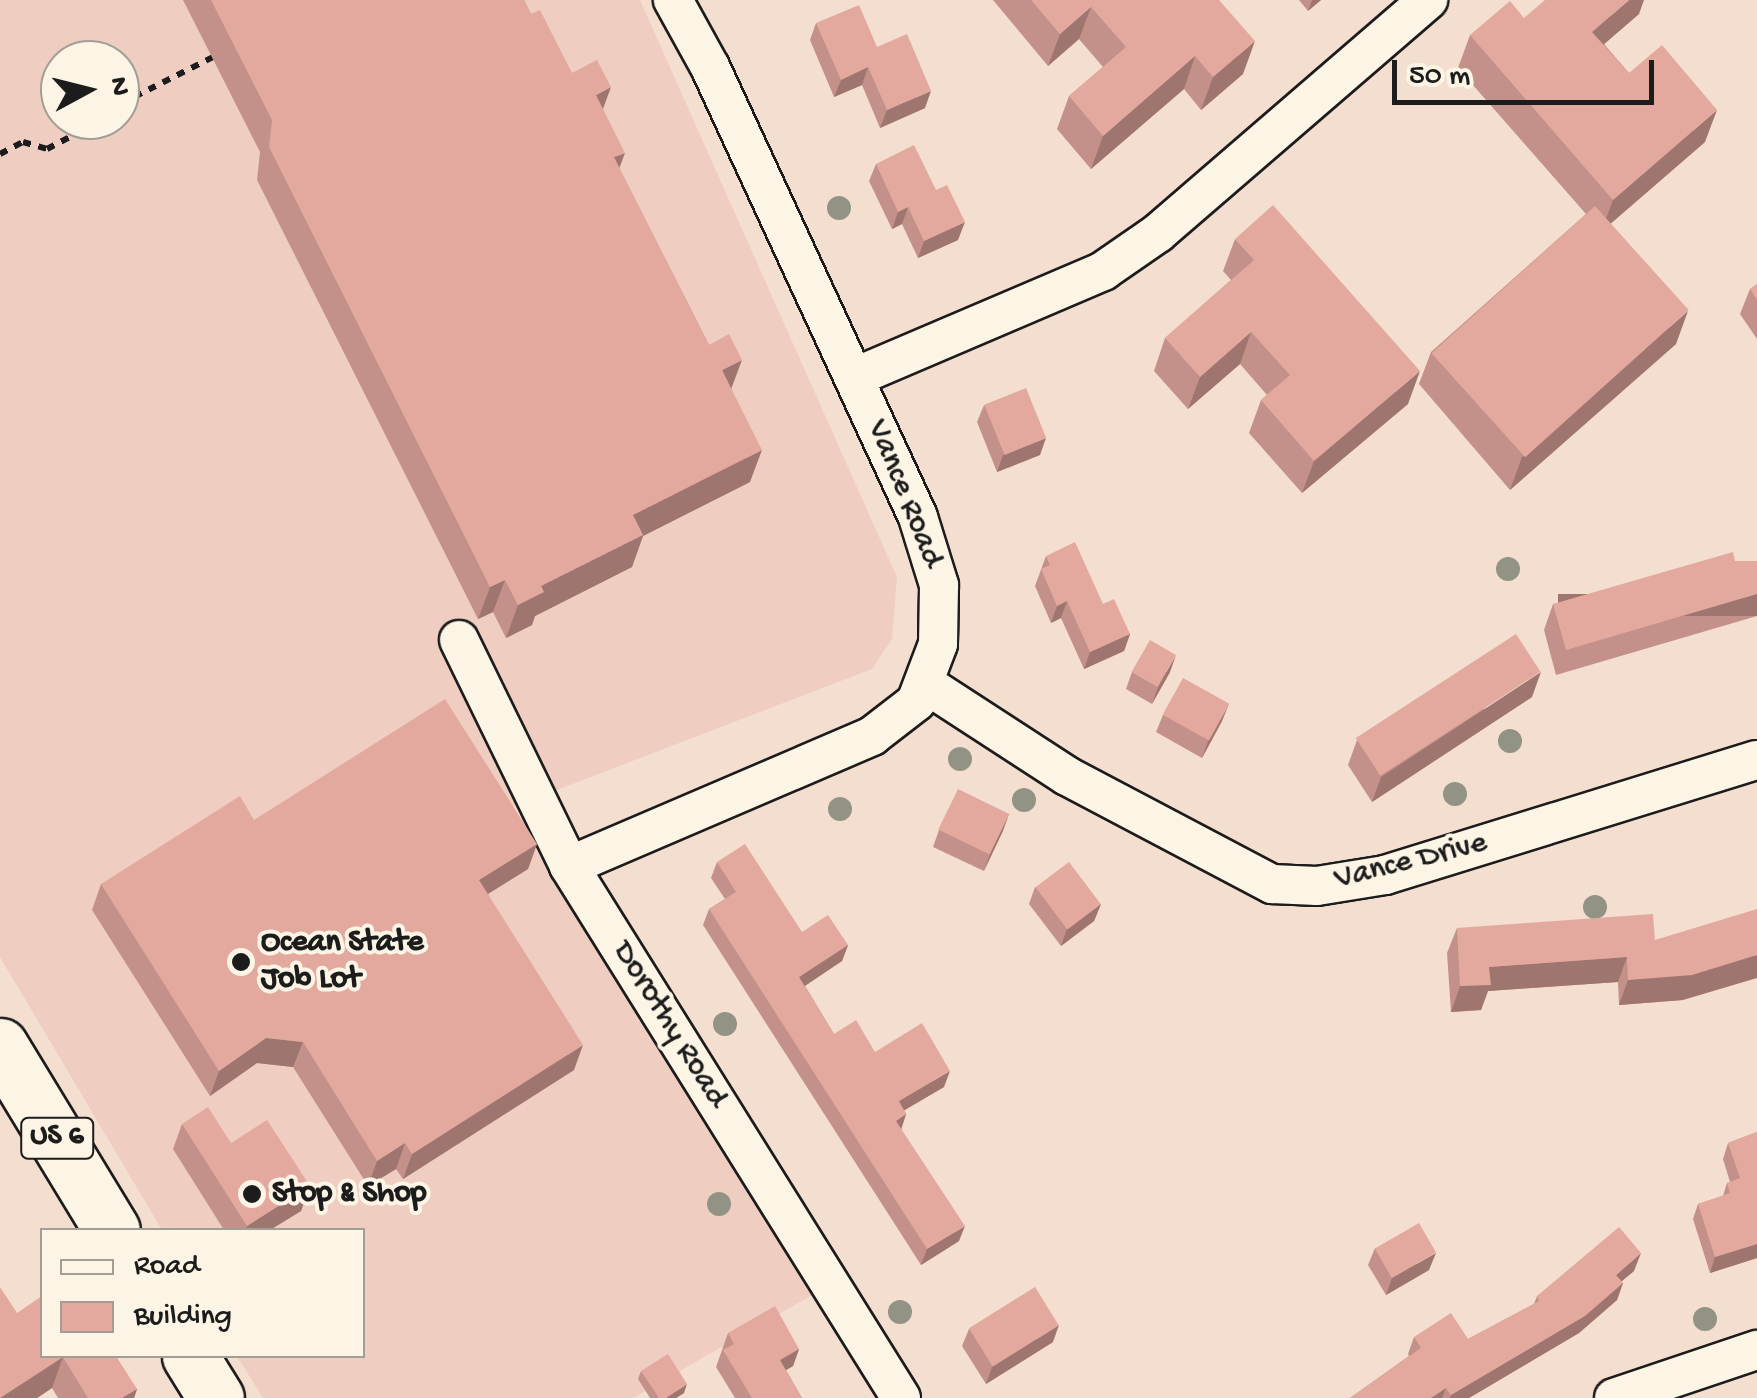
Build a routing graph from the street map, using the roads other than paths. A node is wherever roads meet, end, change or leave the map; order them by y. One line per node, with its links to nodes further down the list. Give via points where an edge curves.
1 (673, 0): 3 (street, Vance Road)
2 (1428, 0): 3 (street, via 1158,233 1103,271)
3 (855, 377): 5 (street, Vance Road, via 918,517 940,585 938,644)
4 (459, 640): 7 (street, Dorothy Road)
5 (927, 685): 6 (street, Vance Drive, via 1067,776 1272,884 1316,886 1385,875); 7 (street, Vance Road, via 903,716 872,736)
6 (1757, 760)
7 (569, 866): 13 (street, Dorothy Road)
8 (5, 1067): 9 (highway, US 6)
9 (111, 1228)
10 (1757, 1350): 14 (street)
11 (191, 1358): 12 (highway)
12 (216, 1398)
13 (901, 1398)
14 (1614, 1398)

